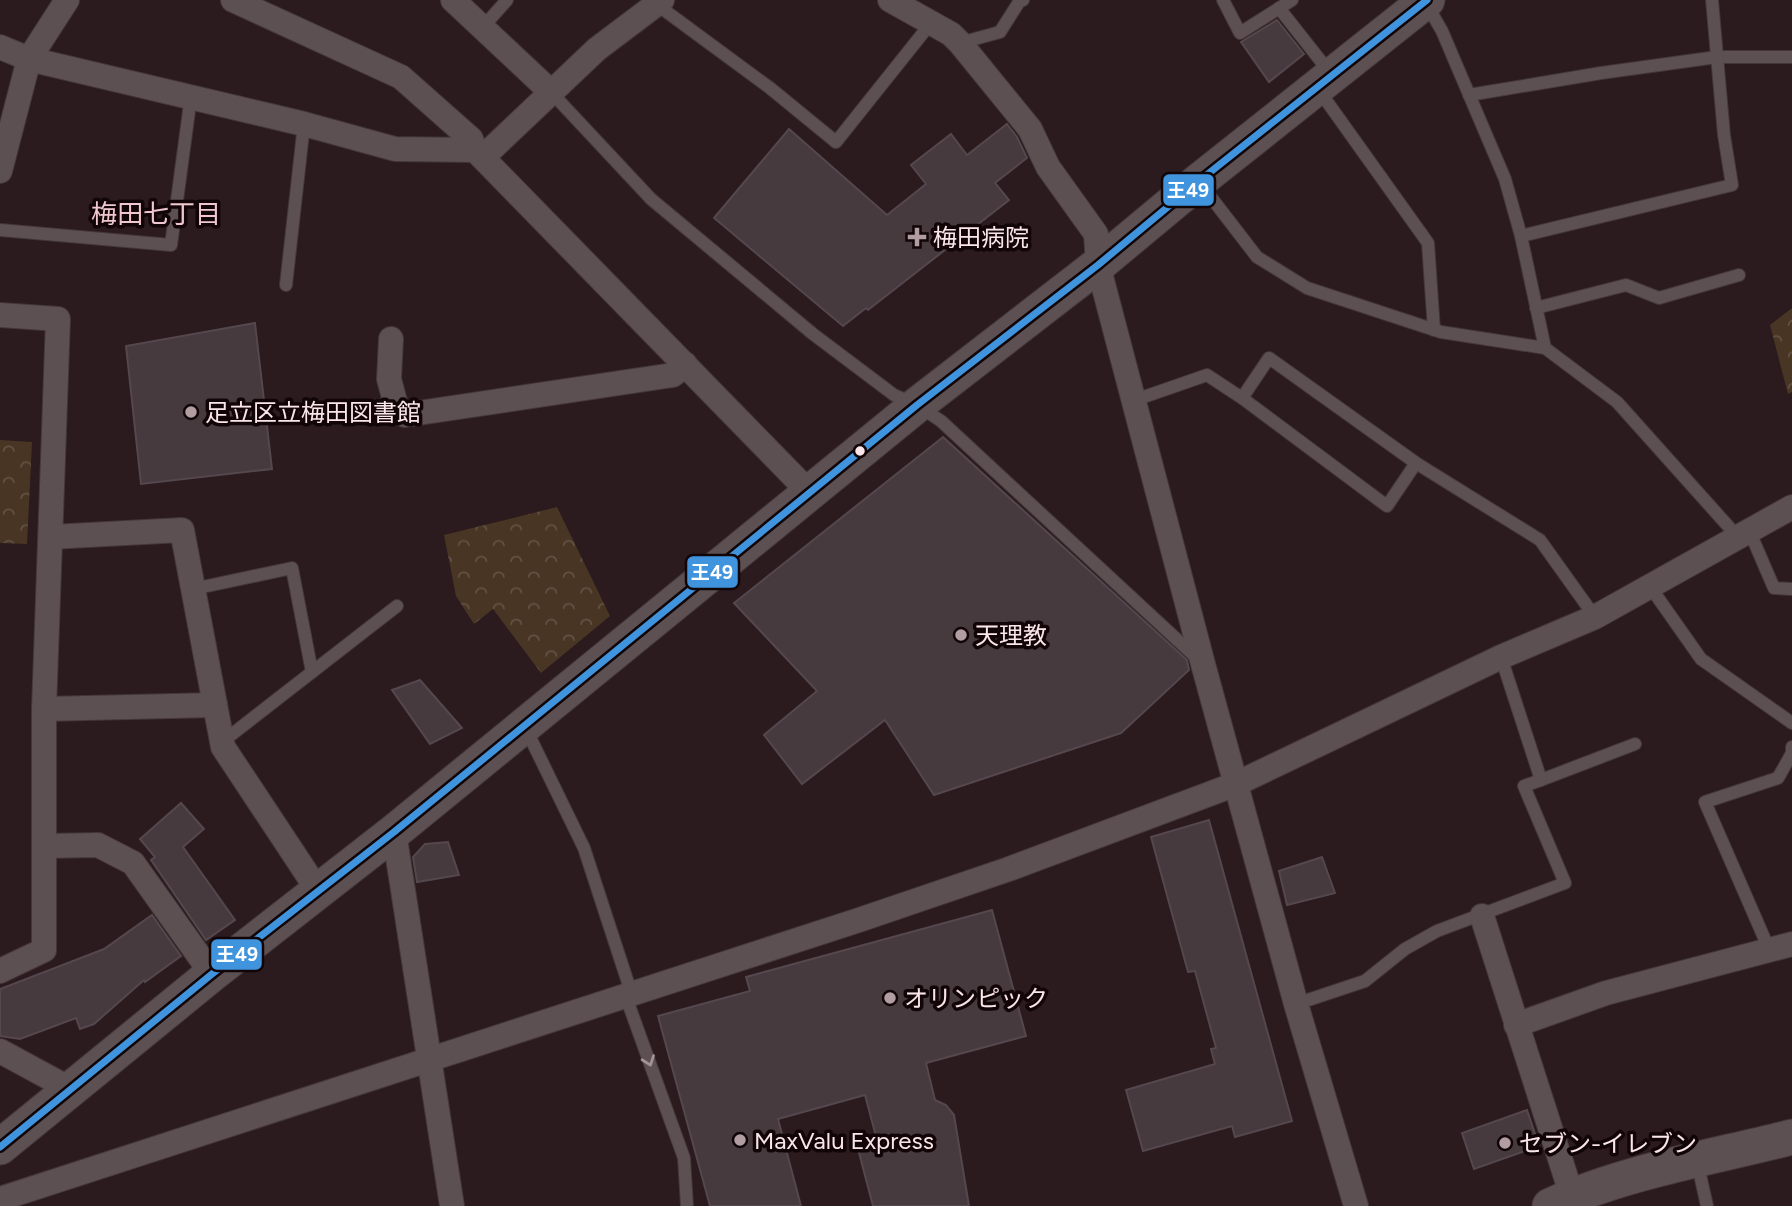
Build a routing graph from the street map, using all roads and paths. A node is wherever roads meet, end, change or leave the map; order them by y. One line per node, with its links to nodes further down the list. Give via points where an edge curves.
1 (67, 0): 19 (street)
2 (233, 0): 25 (street, via 401,77 471,139)
3 (453, 0): 14 (street)
4 (507, 0): 14 (lane)
5 (890, 0): 13 (street)
6 (1023, 0): 15 (lane, via 1000,32)
7 (1223, 0): 12 (lane, via 1240,33)
8 (1292, 0): 12 (lane)
9 (1712, 0): 17 (lane)
10 (1426, 1): 20 (street); 22 (lane)
11 (659, 2): 13 (lane, via 836,142); 21 (street)
12 (1279, 8): 20 (lane)
13 (930, 23): 15 (street)
14 (482, 28): 21 (street)
15 (960, 43): 30 (street, via 1030,129 1048,167 1096,234)
16 (0, 47): 19 (street)
17 (1717, 57): 18 (lane); 22 (lane); 29 (lane, via 1732,185)
18 (1792, 57)
19 (29, 59): 23 (street); 26 (street)
20 (1325, 82): 27 (street); 35 (lane, via 1428,243)
21 (551, 91): 25 (street); 41 (lane, via 662,207 813,334 894,395)
22 (1469, 95): 29 (lane, via 1505,179)
23 (191, 96): 24 (street); 28 (lane, via 171,245)
24 (304, 124): 25 (street, via 395,149); 32 (lane)
25 (479, 154): 38 (street)
26 (0, 171)
27 (1199, 181): 30 (street); 35 (lane, via 1257,257 1307,288)
28 (0, 230)
29 (1521, 236): 33 (lane)
30 (1098, 265): 40 (street); 41 (street)
31 (1739, 275): 33 (lane, via 1659,298 1626,285)
32 (286, 285)
33 (1536, 308): 37 (lane)
34 (0, 315): 46 (street, via 58,319)
35 (1434, 330): 37 (lane)
36 (391, 339): 38 (street, via 389,380 397,409 405,415 673,375)
37 (1545, 348): 45 (lane, via 1617,402)
38 (685, 364): 43 (street)
39 (1242, 398): 40 (lane, via 1207,375); 42 (lane, via 1269,358); 42 (lane, via 1387,506)
40 (1135, 400): 53 (street)
41 (917, 405): 43 (street); 53 (lane, via 941,421)
42 (1416, 463): 51 (lane, via 1540,540)
43 (810, 493): 58 (street)
44 (1792, 507): 45 (street)
45 (1743, 533): 47 (street); 49 (lane, via 1774,588)
46 (51, 537): 48 (street, via 182,530); 56 (street)
47 (1651, 587): 51 (street); 57 (lane, via 1701,659)
48 (193, 589): 54 (lane, via 292,568); 55 (street)
49 (1792, 589)
50 (397, 606): 54 (lane)
51 (1595, 617): 52 (street)
52 (1501, 657): 62 (lane); 63 (street)
53 (1203, 664): 63 (street)
54 (312, 672): 59 (lane)
55 (215, 705): 56 (street); 59 (street)
56 (44, 709): 65 (street)
57 (1792, 723)
58 (525, 726): 64 (street); 71 (lane, via 584,849)
59 (222, 742): 66 (street)
60 (1635, 744): 62 (lane)
61 (1792, 747): 68 (lane, via 1778,778 1705,802)
62 (1541, 780): 67 (lane, via 1524,786 1565,883)
63 (1236, 784): 71 (street, via 1009,869); 72 (street)
64 (394, 832): 66 (street); 75 (street)
65 (45, 846): 69 (street, via 44,950); 70 (street, via 98,845 132,863)
66 (319, 892): 70 (street)
67 (1482, 916): 72 (lane, via 1437,931 1365,981); 73 (street)
68 (1780, 946): 73 (street, via 1606,992)
69 (0, 971)
70 (212, 974): 76 (street)
71 (629, 996): 75 (street); 83 (lane, one-way to 83, via 684,1158)
72 (1296, 1004): 84 (street)
73 (1516, 1025): 81 (street)
74 (0, 1051): 76 (street)
75 (430, 1058): 80 (street); 82 (street)
76 (72, 1090): 78 (street)
77 (1792, 1137): 79 (street)
78 (0, 1147)
79 (1697, 1161): 81 (street); 85 (lane)
80 (0, 1199)
81 (1561, 1201)
82 (452, 1206)
83 (687, 1206)
84 (1356, 1206)
85 (1707, 1206)

